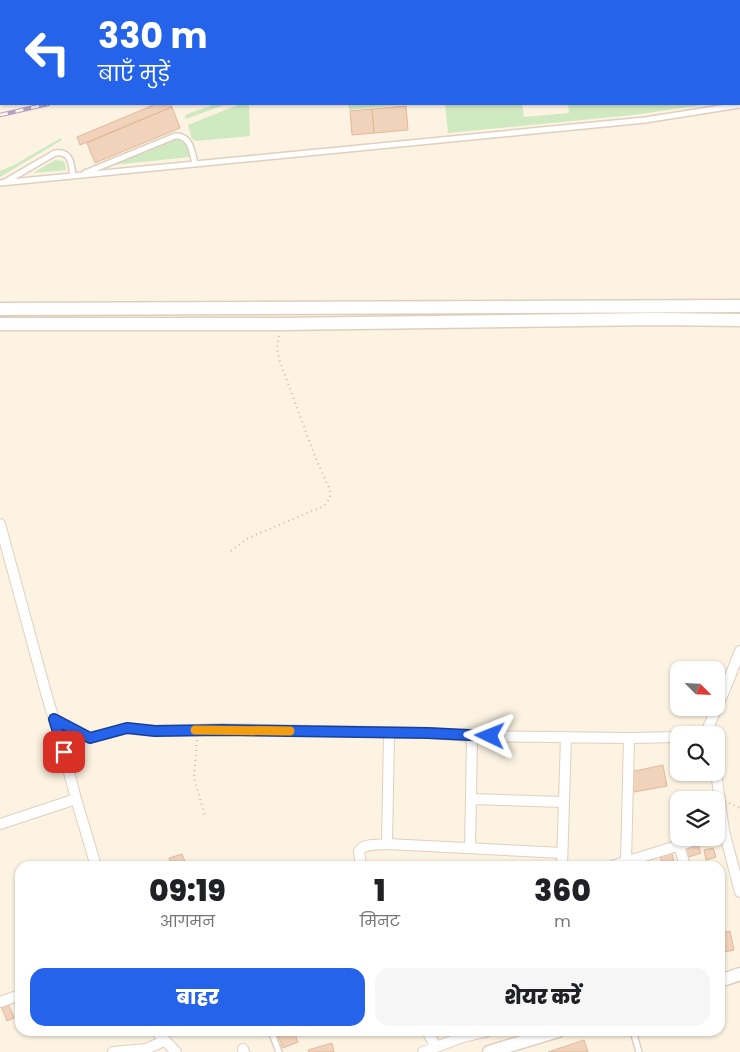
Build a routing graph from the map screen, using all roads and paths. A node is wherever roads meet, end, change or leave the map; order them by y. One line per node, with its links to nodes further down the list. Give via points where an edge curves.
1 (740, 105): 2 (lane, via 645,120)
2 (195, 164): 3 (lane); 3 (lane, via 189,142 175,136)
3 (80, 175): 4 (lane)
4 (74, 176): 5 (lane); 5 (lane, via 70,157 60,152)
5 (1, 183)
6 (740, 306): 7 (street)
7 (0, 309)
8 (740, 320): 10 (street)
9 (0, 324): 10 (street)
10 (281, 324): 12 (path, via 277,348 279,359 330,490 330,498 322,507 248,538)
11 (0, 524): 14 (street)
12 (231, 551)
13 (740, 652): 15 (street)
14 (54, 719): 16 (street, via 90,738 127,728); 22 (street)
15 (709, 726)
16 (198, 730): 17 (street); 25 (path, via 194,778)
17 (389, 733): 18 (street); 27 (street)
18 (472, 736): 19 (street); 23 (street)
19 (566, 737): 21 (street); 24 (street)
20 (670, 737): 21 (street)
21 (628, 738): 36 (street)
22 (76, 799): 26 (street); 33 (street)
23 (472, 799): 24 (street); 31 (street)
24 (564, 802): 32 (street)
25 (205, 816)
26 (0, 824)
27 (387, 844): 31 (street); 34 (street, via 364,846 359,851)
28 (676, 846): 37 (street)
29 (679, 846): 38 (street)
30 (725, 846): 39 (street)
31 (470, 848): 32 (street)
32 (562, 853): 35 (street)
33 (95, 861)
34 (361, 861)
35 (562, 861)
36 (626, 861)
37 (629, 861)
38 (684, 861)
39 (740, 892)
40 (740, 974): 41 (street)
41 (725, 978)
42 (15, 997): 43 (street)
43 (0, 1002)
44 (160, 1036): 50 (street)
45 (273, 1036): 54 (lane)
46 (430, 1036): 51 (street)
47 (468, 1036): 51 (street)
48 (542, 1036): 56 (street)
49 (634, 1036): 57 (lane)
50 (164, 1041): 52 (street, via 146,1049); 53 (street)
51 (436, 1047): 55 (street)
52 (113, 1052)
53 (176, 1052)
54 (279, 1052)
55 (423, 1052)
56 (489, 1052)
57 (639, 1052)

